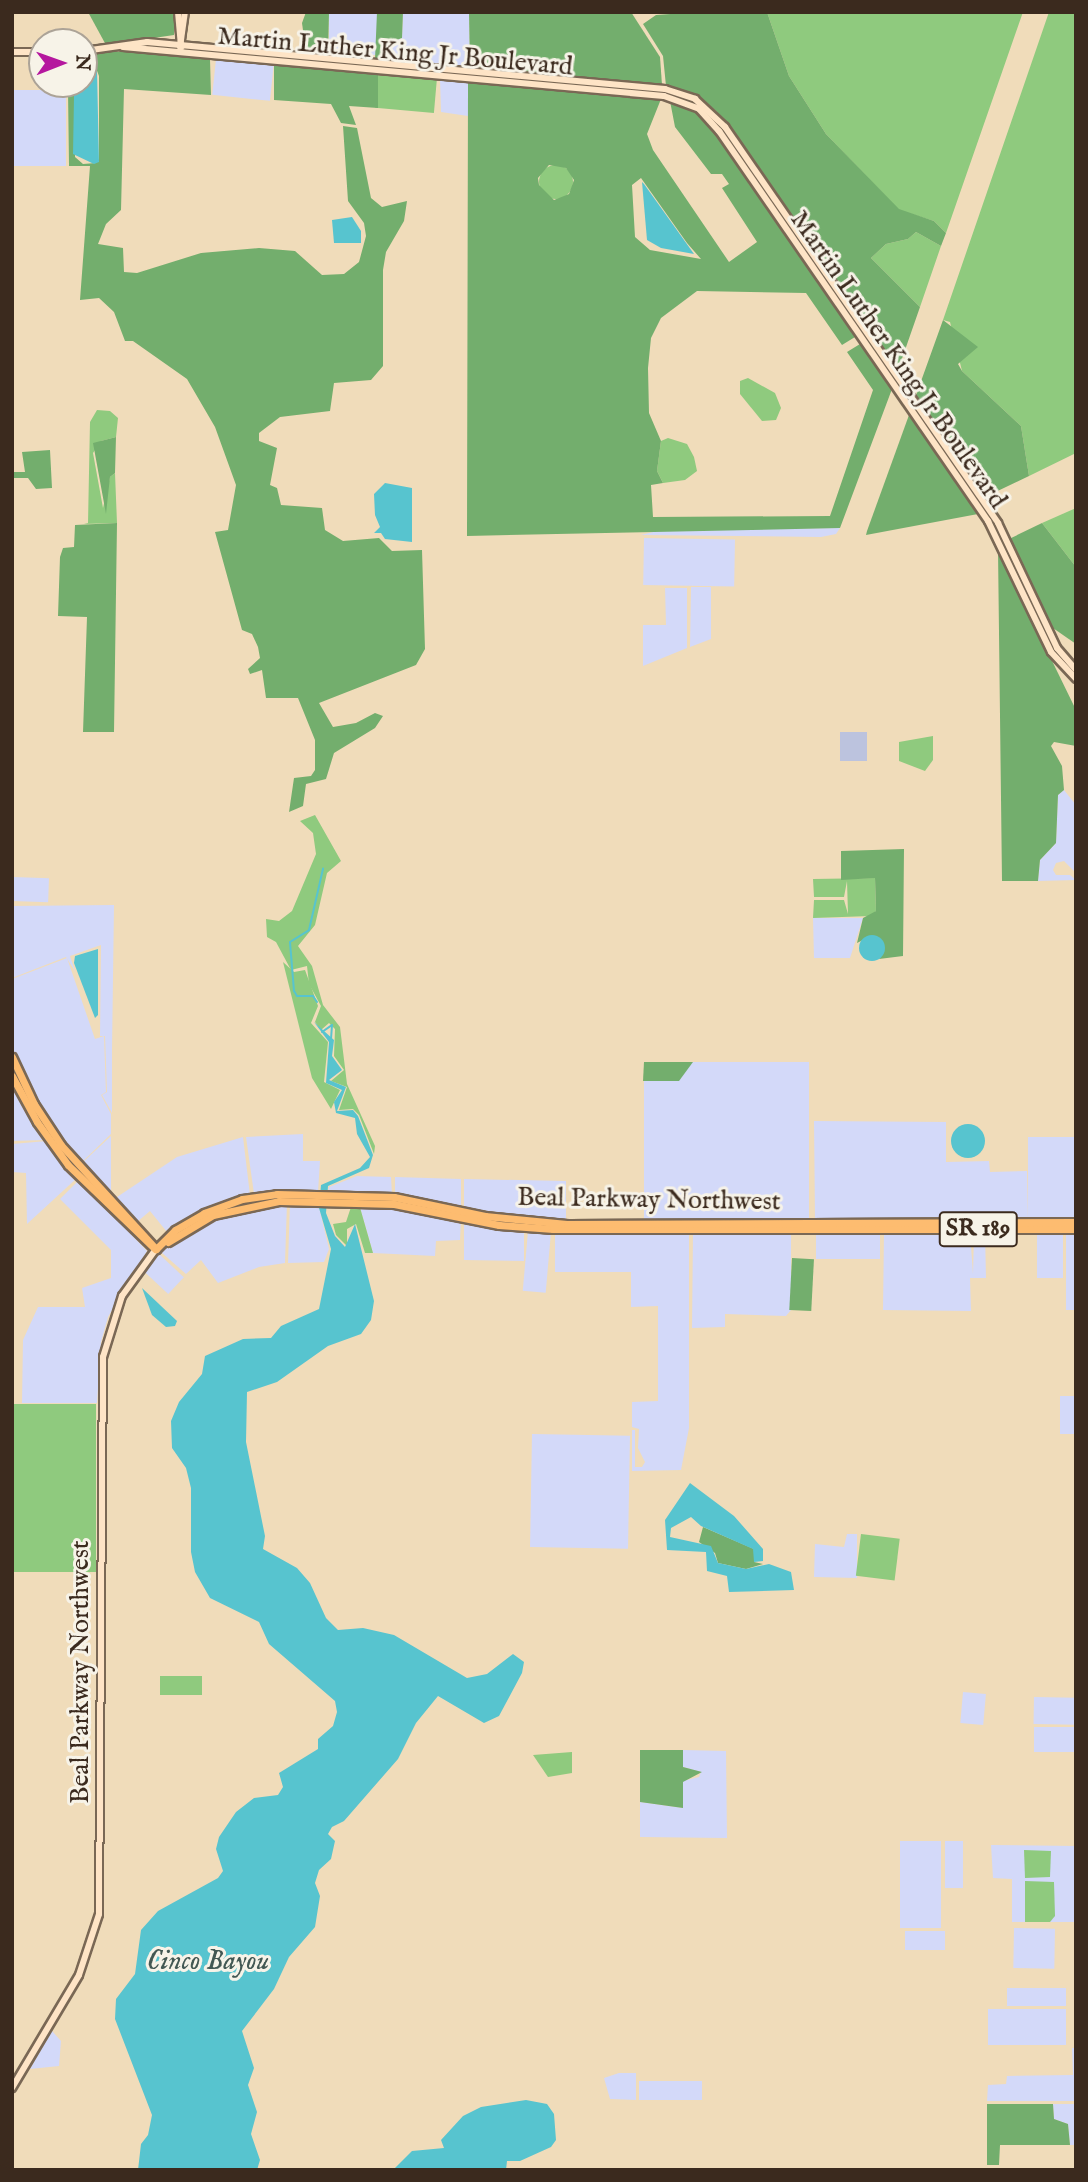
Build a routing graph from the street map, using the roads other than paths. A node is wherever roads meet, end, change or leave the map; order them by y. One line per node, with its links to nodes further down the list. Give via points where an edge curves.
1 (177, 12): 3 (main road, via 176,37); 4 (main road)
2 (185, 12): 4 (main road); 7 (main road)
3 (168, 44): 4 (main road, Martin Luther King Jr Boulevard); 5 (main road, Martin Luther King Jr Boulevard, via 135,42)
4 (180, 45): 7 (main road); 8 (main road)
5 (121, 47): 6 (main road); 8 (main road, Martin Luther King Jr Boulevard)
6 (98, 49)
7 (189, 49): 8 (main road, Martin Luther King Jr Boulevard); 9 (main road, Martin Luther King Jr Boulevard)
8 (151, 50)
9 (438, 72): 10 (main road, Martin Luther King Jr Boulevard, via 671,90 710,109 998,523 1052,639); 11 (main road, Martin Luther King Jr Boulevard, via 664,96 687,102 705,114 988,521 1051,652)
10 (1076, 670)
11 (1076, 679)
12 (12, 1057): 17 (main road, via 56,1138)
13 (12, 1076): 14 (main road, via 48,1139)
14 (97, 1196): 17 (main road); 29 (main road)
15 (317, 1198): 16 (main road, Beal Parkway Northwest / SR 189); 18 (main road, Beal Parkway Northwest / SR 189, via 260,1196); 19 (main road, Beal Parkway Northwest / SR 189, via 254,1203)
16 (329, 1198): 23 (main road, Beal Parkway Northwest / SR 189, via 394,1197 526,1222); 25 (main road, Beal Parkway Northwest / SR 189, via 394,1204 499,1225)
17 (111, 1200): 28 (main road)
18 (223, 1205): 19 (main road); 27 (main road, Beal Parkway Northwest / SR 189)
19 (206, 1218): 29 (main road, Beal Parkway Northwest / SR 189)
20 (1076, 1222): 22 (main road, Beal Parkway Northwest / SR 189)
21 (744, 1223): 22 (main road, Beal Parkway Northwest / SR 189); 23 (main road, Beal Parkway Northwest / SR 189); 26 (main road)
22 (765, 1223): 26 (main road)
23 (617, 1224): 25 (main road)
24 (1076, 1229): 26 (main road, Beal Parkway Northwest / SR 189)
25 (610, 1230): 26 (main road, Beal Parkway Northwest / SR 189)
26 (750, 1230)
27 (164, 1239): 28 (main road); 29 (main road, Beal Parkway Northwest / SR 189)
28 (151, 1240): 29 (main road)
29 (156, 1249): 30 (main road, Beal Parkway Northwest / SR 189, via 122,1296 103,1357 99,1914 79,1975)
30 (12, 2088)

